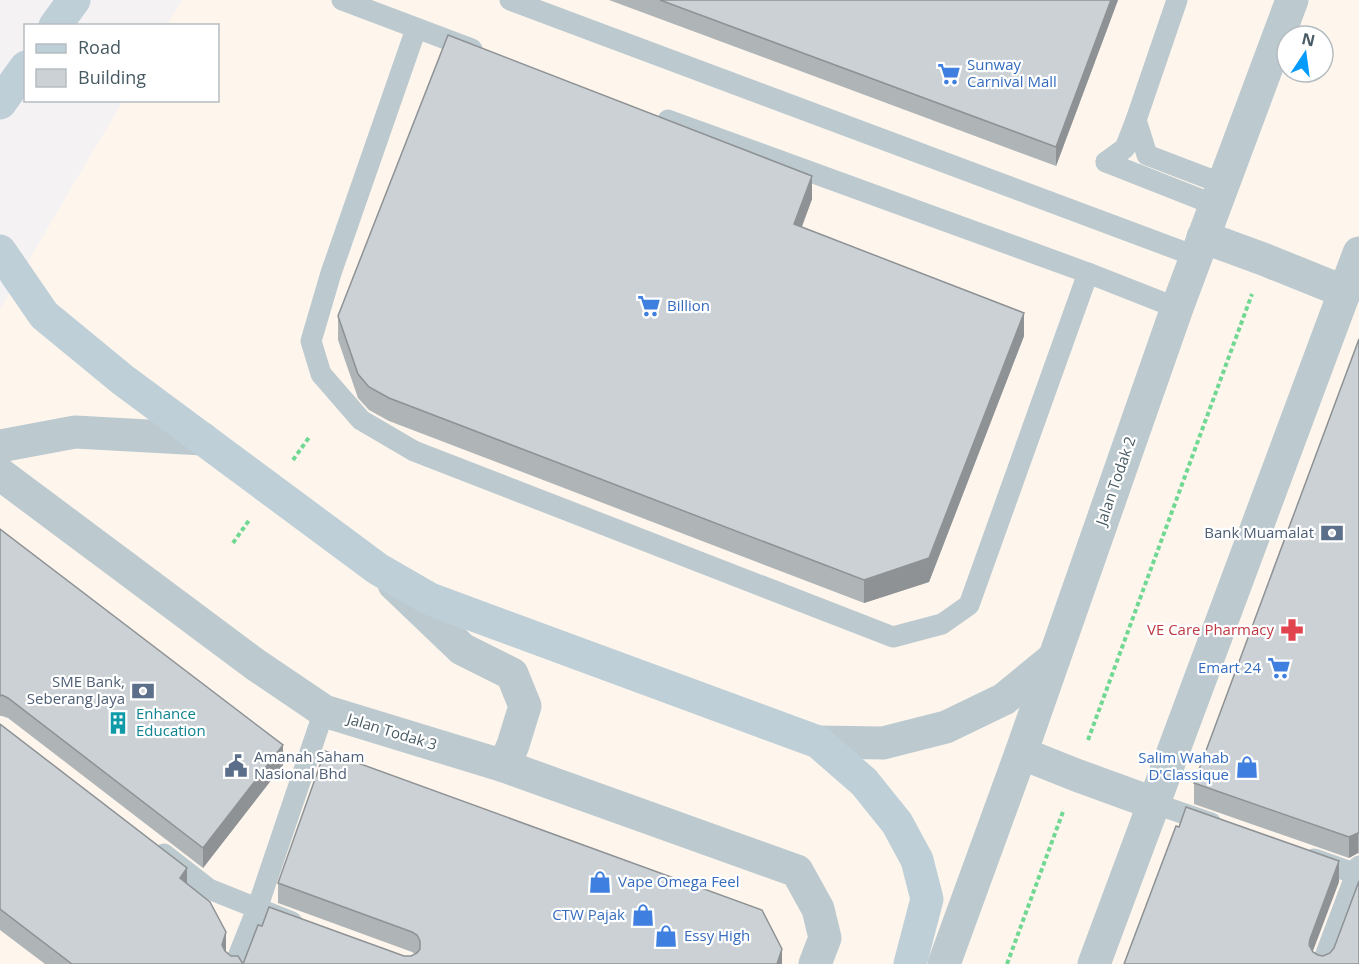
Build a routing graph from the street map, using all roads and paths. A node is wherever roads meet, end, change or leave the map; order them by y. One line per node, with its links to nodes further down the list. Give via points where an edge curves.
1 (74, 0): 6 (main road)
2 (342, 0): 7 (lane)
3 (510, 0): 14 (lane)
4 (1177, 0): 12 (lane)
5 (1292, 0): 13 (street, Jalan Todak 2)
6 (57, 24)
7 (416, 29): 8 (lane); 17 (lane, via 311,341 321,374 361,420 414,451 893,637 942,624 969,605)
8 (495, 58)
9 (24, 70): 10 (main road)
10 (2, 99)
11 (652, 115): 17 (lane)
12 (1136, 120): 13 (lane, via 1147,155); 13 (lane, via 1125,148 1106,162)
13 (1219, 194): 14 (street, Jalan Todak 2)
14 (1199, 247): 20 (street, via 1263,259); 21 (street, Jalan Todak 2)
15 (0, 251): 22 (main road)
16 (1359, 253): 20 (street)
17 (1088, 273): 21 (lane)
18 (1254, 287): 30 (path)
19 (0, 291): 22 (main road)
20 (1352, 295): 33 (street)
21 (1177, 308): 27 (street, Jalan Todak 2)
22 (44, 315): 23 (main road)
23 (203, 439): 24 (street, via 75,432); 26 (main road)
24 (0, 446)
25 (0, 474): 28 (street, Jalan Todak 3, via 256,665)
26 (378, 569): 29 (main road, via 430,599); 32 (street, via 462,649 512,674 525,706)
27 (1054, 658): 29 (street, via 1004,699 946,727 883,742); 31 (street, Jalan Todak 2)
28 (324, 711): 32 (street, Jalan Todak 3); 39 (lane)
29 (818, 742): 43 (main road, via 864,782 897,823 917,860 927,899)
30 (1086, 747)
31 (1021, 753): 33 (street); 44 (street, Jalan Todak 2)
32 (504, 766): 42 (street, Jalan Todak 3, via 797,871 818,909 825,938)
33 (1153, 803): 35 (lane); 46 (street)
34 (1065, 806): 45 (path)
35 (1233, 831)
36 (146, 840): 39 (lane, via 209,889)
37 (1300, 855): 38 (lane)
38 (1358, 872): 47 (lane)
39 (257, 909): 40 (lane); 41 (lane)
40 (311, 928)
41 (235, 964)
42 (815, 964)
43 (910, 964)
44 (944, 964)
45 (1007, 964)
46 (1094, 964)
47 (1322, 964)

